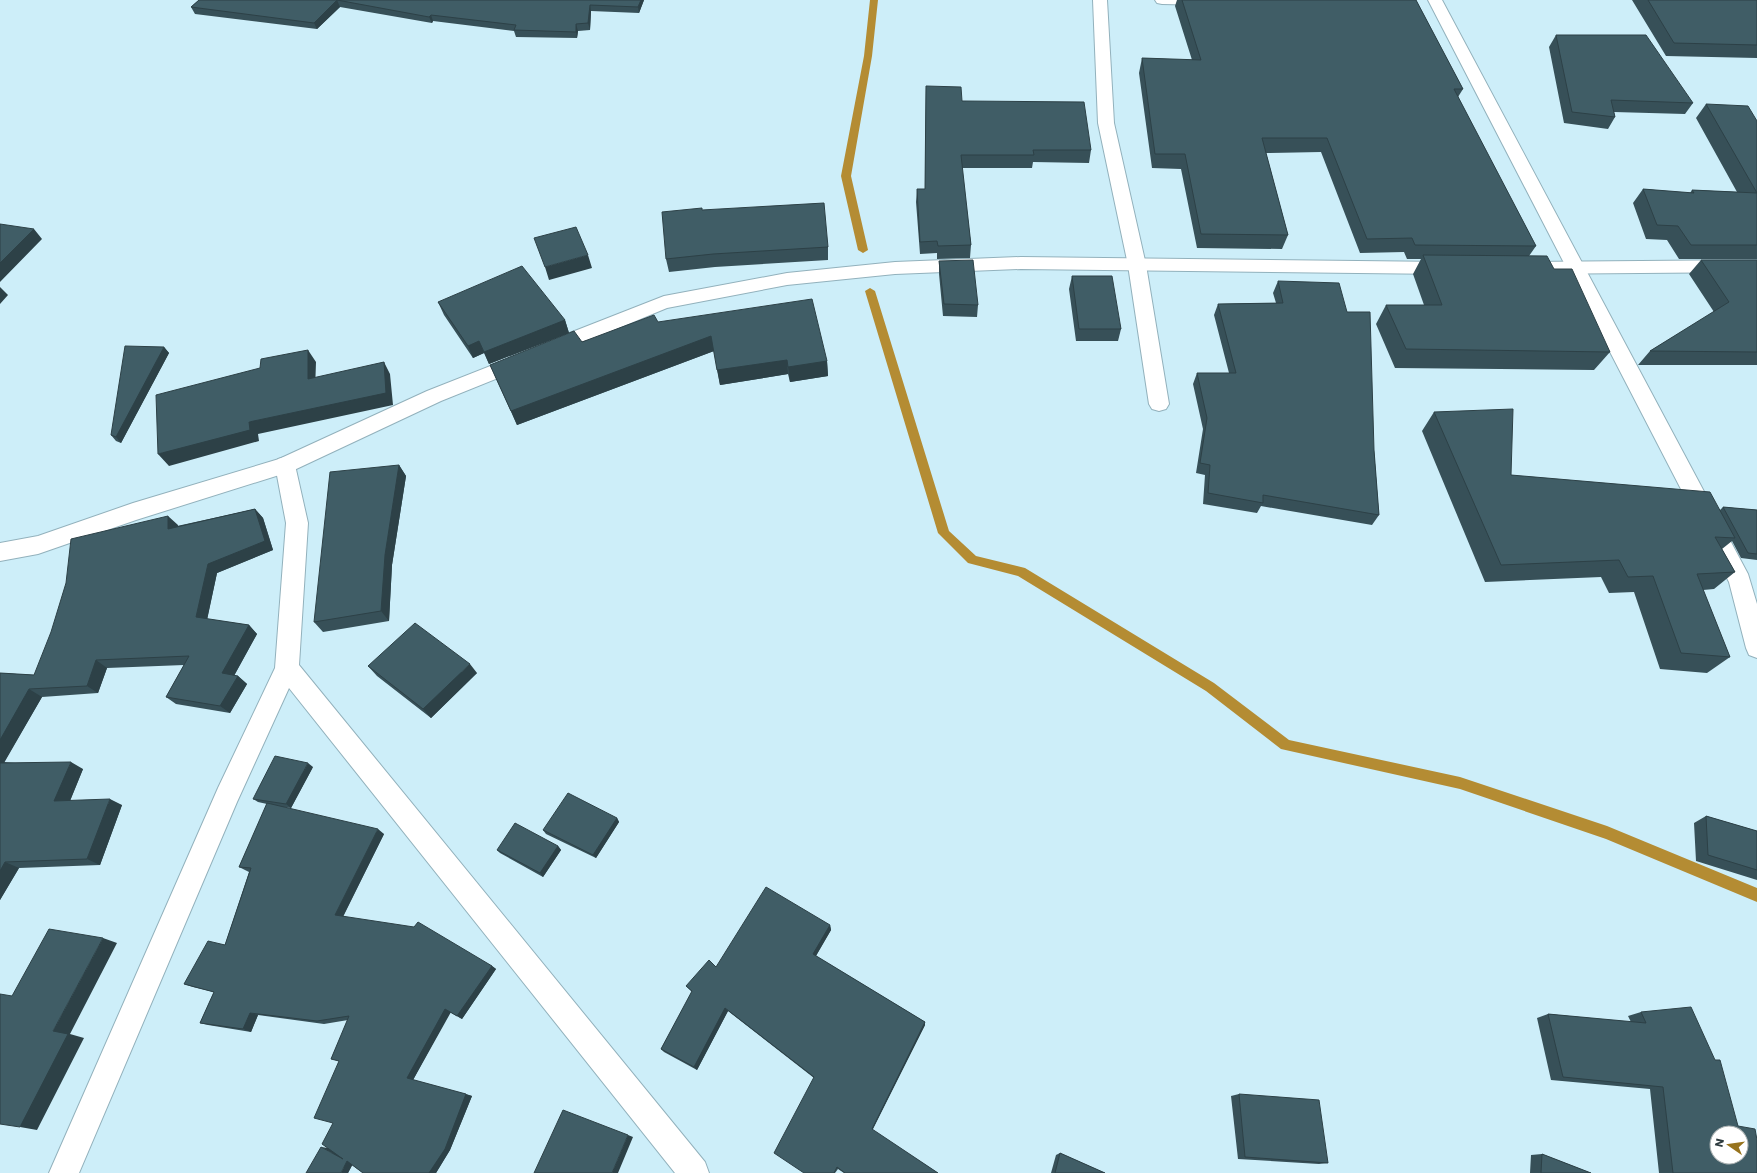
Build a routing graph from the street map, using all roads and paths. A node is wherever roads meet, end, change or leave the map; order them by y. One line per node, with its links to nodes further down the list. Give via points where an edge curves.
1 (1100, 0): 5 (street, via 1106,123)
2 (1162, 0): 4 (street)
3 (1435, 0): 9 (street)
4 (1217, 1)
5 (1137, 265): 7 (street); 10 (street); 11 (street, via 1021,263 895,268 787,279 664,302 434,396)
6 (1757, 266): 9 (street)
7 (1459, 268)
8 (1506, 268): 9 (street)
9 (1576, 268): 13 (street)
10 (1159, 404)
11 (285, 465): 12 (street, via 133,512 38,545); 15 (street, via 297,522)
12 (0, 552)
13 (1749, 581): 14 (street)
14 (1757, 648)
15 (287, 668): 16 (street, via 224,803); 17 (street)
16 (64, 1173)
17 (694, 1173)

